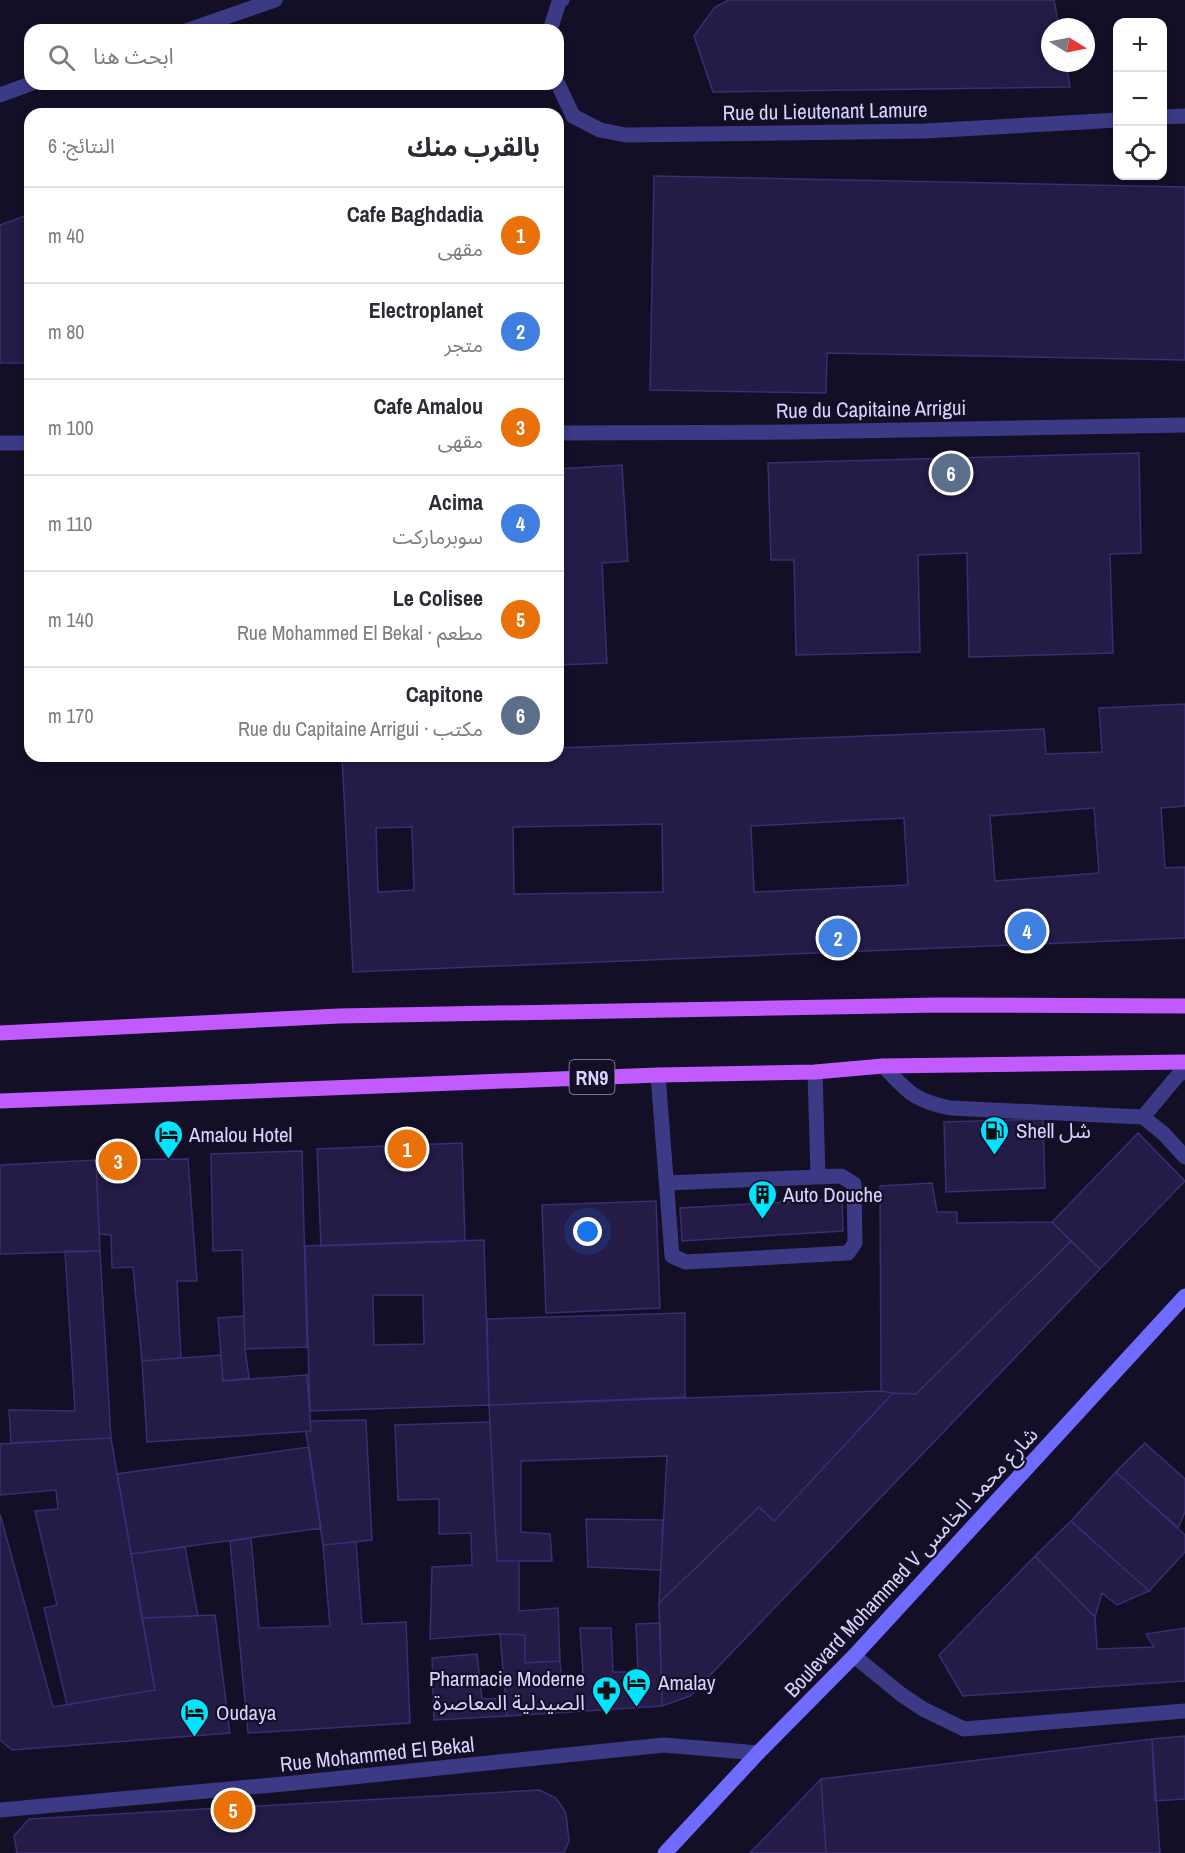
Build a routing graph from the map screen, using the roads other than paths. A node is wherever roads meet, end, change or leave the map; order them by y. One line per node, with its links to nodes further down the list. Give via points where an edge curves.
1 (275, 0): 3 (street)
2 (562, 0): 4 (street)
3 (205, 24)
4 (552, 24)
5 (24, 86): 7 (street)
6 (561, 90): 10 (street, Rue du Lieutenant Lamure, via 573,116 600,130 626,135 926,131)
7 (0, 95)
8 (1185, 116): 9 (street)
9 (1167, 117)
10 (1113, 120)
11 (1185, 425): 12 (street, Rue du Capitaine Arrigui)
12 (564, 433)
13 (0, 443): 14 (street)
14 (24, 443)
15 (1185, 1006): 16 (main road, via 939,1005 339,1016)
16 (0, 1033)
17 (1185, 1062): 18 (main road, RN9)
18 (883, 1066): 19 (main road, RN9); 23 (street, via 915,1097 939,1106)
19 (814, 1072): 21 (main road, RN9); 25 (street)
20 (1185, 1072): 23 (street, via 1179,1074)
21 (658, 1075): 22 (main road, RN9); 26 (street)
22 (0, 1101)
23 (1143, 1117): 24 (street)
24 (1185, 1156)
25 (818, 1176): 26 (street); 26 (street, via 841,1176 854,1184 855,1243 848,1253 686,1262 672,1256)
26 (667, 1183)
27 (1185, 1296): 28 (main road, Boulevard Mohammed V شارع محمد الخامس)
28 (854, 1656): 29 (street, via 902,1695 964,1729); 30 (main road, Boulevard Mohammed V شارع محمد الخامس)
29 (1185, 1711)
30 (758, 1753): 31 (street, Rue Mohammed El Bekal, via 664,1745); 32 (main road, Boulevard Mohammed V شارع محمد الخامس)
31 (0, 1810)
32 (665, 1853)

